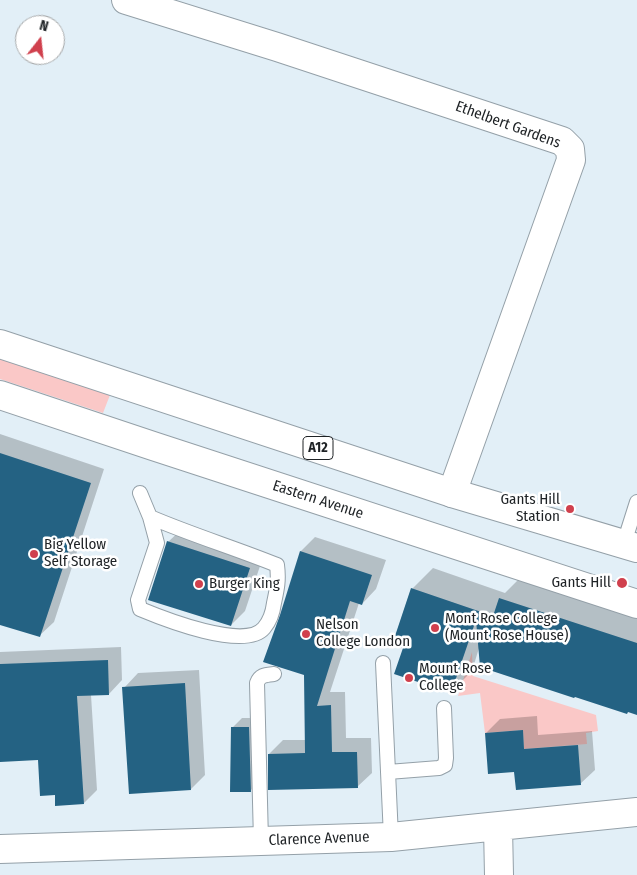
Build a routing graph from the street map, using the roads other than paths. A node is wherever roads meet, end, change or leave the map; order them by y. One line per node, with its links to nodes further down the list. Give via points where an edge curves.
1 (126, 0): 5 (main road, Ethelbert Gardens, via 562,141 570,149 571,160)
2 (0, 344): 5 (main road, A12)
3 (0, 395): 9 (main road, Eastern Avenue)
4 (140, 493): 7 (lane)
5 (452, 493): 8 (main road, A12)
6 (637, 502): 8 (lane)
7 (150, 517): 7 (lane, via 277,566 279,580 272,613 264,629 245,637 226,636 140,609 138,600 157,543)
8 (630, 546)
9 (637, 604)
10 (383, 663): 13 (lane)
11 (274, 674): 17 (lane, via 264,675 257,684)
12 (444, 708): 13 (lane, via 445,764 439,768)
13 (388, 772): 16 (lane)
14 (637, 812): 15 (main road, Clarence Avenue)
15 (498, 827): 16 (main road, Clarence Avenue); 19 (main road)
16 (391, 837): 17 (main road, Clarence Avenue)
17 (261, 841): 18 (main road, Clarence Avenue)
18 (0, 849)
19 (499, 875)

